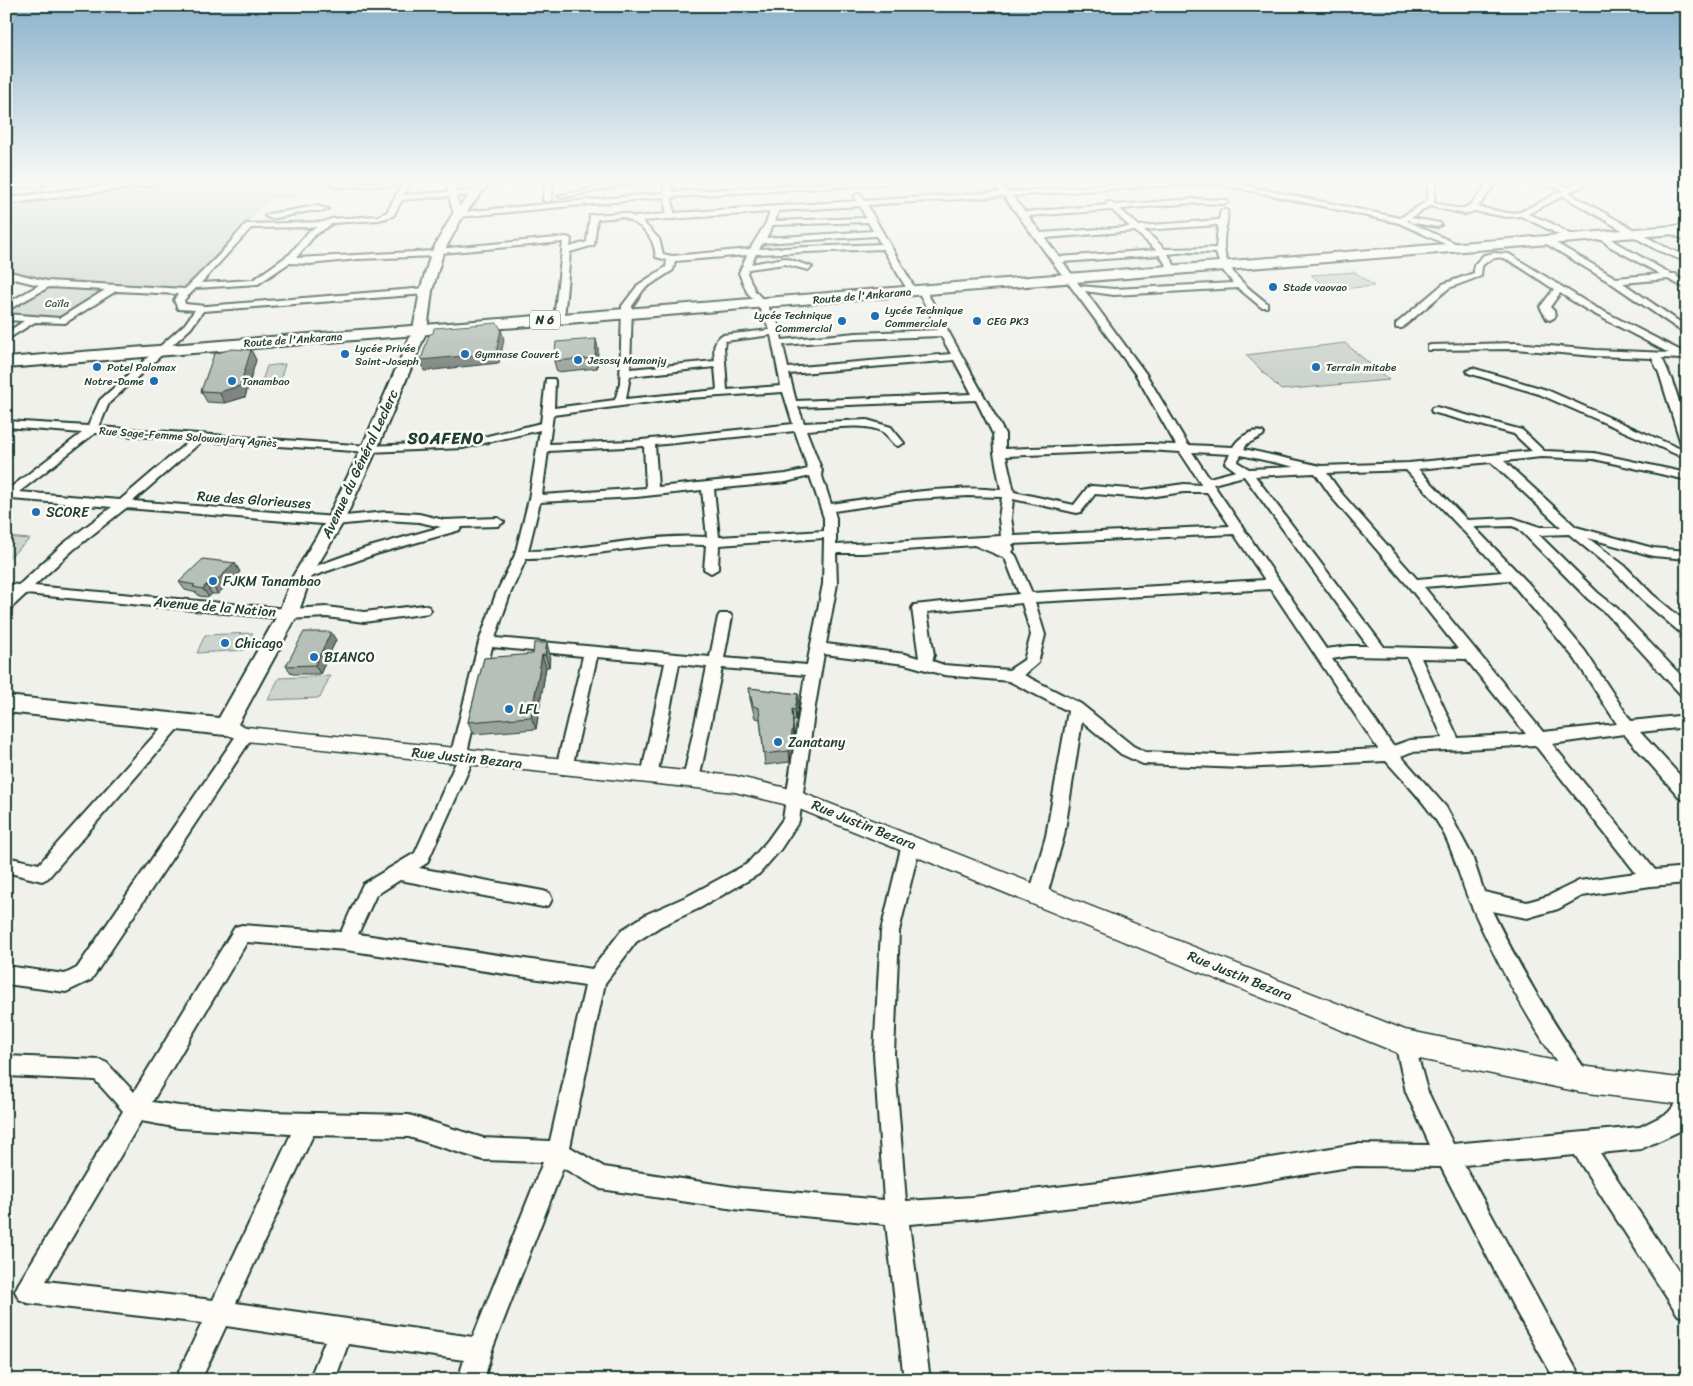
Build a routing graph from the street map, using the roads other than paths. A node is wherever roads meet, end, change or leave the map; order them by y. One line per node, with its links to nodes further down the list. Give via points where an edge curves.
1 (886, 246): 44 (street)
2 (234, 247): 42 (street, via 225,259)
3 (301, 247): 25 (street)
4 (441, 247): 21 (main road, Avenue du Général Leclerc)
5 (491, 247): 21 (street)
6 (566, 247): 19 (street)
7 (580, 247): 19 (street)
8 (660, 247): 24 (street, via 659,255)
9 (755, 247): 22 (street)
10 (879, 247): 22 (street)
11 (1048, 247): 26 (street)
12 (1157, 247): 23 (street)
13 (1221, 247): 20 (street)
14 (1456, 247): 15 (main road, Route de l'Ankarana / N 6); 30 (main road, Route de l'Ankarana / N 6)
15 (1460, 247)
16 (1555, 247): 35 (street)
17 (1617, 247): 34 (street)
18 (1661, 247): 27 (street)
19 (566, 251): 53 (street)
20 (1220, 251): 23 (street); 30 (street)
21 (438, 252): 25 (street); 43 (main road, Avenue du Général Leclerc)
22 (752, 252): 24 (street); 28 (street)
23 (1163, 252): 26 (street); 31 (street)
24 (671, 259): 49 (street, via 670,268 641,287)
25 (288, 260): 42 (street, via 255,282)
26 (1057, 260): 36 (street)
27 (1687, 260)
28 (745, 267): 29 (street, via 785,261); 45 (street, via 743,273 751,292)
29 (808, 267)
30 (1224, 267): 31 (main road, Route de l'Ankarana / N 6); 38 (street)
31 (1173, 270): 36 (main road, Route de l'Ankarana / N 6)
32 (6, 274): 37 (street)
33 (1687, 275): 34 (street)
34 (1670, 276): 35 (street); 39 (street)
35 (1614, 282): 55 (street)
36 (1074, 283): 38 (street, via 1114,292); 44 (main road, Route de l'Ankarana / N 6); 90 (street, via 1141,374)
37 (47, 284): 40 (street); 47 (street)
38 (1240, 285): 46 (street)
39 (1687, 286)
40 (114, 288): 42 (street); 52 (street, via 62,321)
41 (1559, 288): 51 (street, via 1545,307); 56 (street, via 1506,256 1493,254 1478,265 1478,274 1446,286); 66 (street, via 1590,308)
42 (190, 289): 48 (street, via 179,300 181,306 202,307)
43 (426, 291): 48 (street); 57 (main road, Avenue du Général Leclerc)
44 (917, 291): 45 (main road, Route de l'Ankarana / N 6); 59 (street)
45 (762, 304): 49 (main road, Route de l'Ankarana / N 6); 61 (street, via 774,325)
46 (1264, 305)
47 (6, 308)
48 (200, 309): 63 (street, via 188,326)
49 (625, 314): 53 (main road, Route de l'Ankarana / N 6); 71 (street)
50 (6, 317): 52 (street)
51 (1550, 317)
52 (33, 319): 60 (street)
53 (559, 319): 57 (main road, Route de l'Ankarana / N 6)
54 (1687, 322): 55 (street)
55 (1674, 323): 58 (street)
56 (1399, 326)
57 (420, 330): 63 (main road, Route de l'Ankarana / N 6); 89 (main road, Avenue du Général Leclerc)
58 (1687, 332)
59 (944, 333): 61 (street); 65 (street)
60 (6, 336)
61 (777, 338): 68 (street, via 725,337 719,347); 69 (street)
62 (1432, 348): 64 (street, via 1516,346)
63 (162, 350): 67 (main road, Route de l'Ankarana / N 6); 82 (street, via 104,402)
64 (1655, 355): 66 (street); 88 (street, via 1664,373)
65 (956, 357): 69 (street); 75 (street)
66 (1686, 357)
67 (6, 363)
68 (720, 364): 71 (street); 74 (street)
69 (785, 371): 73 (street)
70 (1472, 371): 94 (street, via 1543,392)
71 (625, 373): 76 (street)
72 (550, 381): 79 (street)
73 (787, 389): 74 (street, Rue Sage-Femme Solowanjary Agnès); 77 (street)
74 (722, 393): 76 (street, Rue Sage-Femme Solowanjary Agnès)
75 (980, 397): 77 (street); 92 (street, via 999,434)
76 (620, 403): 79 (street, Rue Sage-Femme Solowanjary Agnès)
77 (792, 404): 81 (street)
78 (1436, 410): 93 (street, via 1518,432)
79 (547, 418): 87 (street); 89 (street, Rue Sage-Femme Solowanjary Agnès, via 463,445)
80 (9, 427): 82 (street, Rue Sage-Femme Solowanjary Agnès)
81 (800, 427): 85 (street); 86 (street, via 868,423 887,429); 99 (street)
82 (92, 430): 84 (street, Rue Sage-Femme Solowanjary Agnès); 106 (street)
83 (1258, 434): 91 (street, via 1242,442)
84 (199, 438): 89 (street, Rue Sage-Femme Solowanjary Agnès); 108 (street)
85 (650, 442): 87 (street); 104 (street)
86 (898, 443)
87 (542, 448): 107 (street)
88 (1687, 448)
89 (369, 449): 110 (main road, Avenue du Général Leclerc)
90 (1184, 449): 91 (street); 92 (street, via 1147,447); 102 (street)
91 (1236, 452): 98 (street); 100 (street, via 1231,463)
92 (1000, 453): 105 (street)
93 (1541, 454): 95 (street); 101 (street, via 1594,456)
94 (1687, 456)
95 (1495, 459): 97 (street); 116 (street)
96 (1687, 461): 101 (street)
97 (1409, 466): 98 (street); 113 (street)
98 (1318, 469): 100 (street); 129 (street)
99 (816, 471): 103 (street, via 786,478); 109 (street)
100 (1247, 473): 102 (street); 141 (street)
101 (1682, 476)
102 (1208, 485): 105 (street, via 1142,494 1092,490 1076,509 1038,498); 115 (street)
103 (708, 486): 104 (street); 118 (street)
104 (652, 491): 107 (street)
105 (1008, 494): 109 (street, via 928,495); 120 (street, via 1005,518 1008,534)
106 (7, 496): 108 (street, Rue des Glorieuses)
107 (535, 499): 122 (street)
108 (122, 504): 110 (street, Rue des Glorieuses); 131 (street, via 68,547)
109 (827, 508): 117 (street)
110 (335, 521): 112 (street, Rue des Glorieuses, via 386,516); 127 (main road, Avenue du Général Leclerc)
111 (498, 522): 112 (street, Rue des Glorieuses)
112 (466, 524): 127 (street, via 371,551)
113 (1465, 524): 114 (street); 126 (street)
114 (1521, 524): 116 (street, via 1539,531); 150 (street, via 1612,611)
115 (1237, 530): 120 (street); 128 (street)
116 (1573, 530): 123 (street, via 1653,552); 137 (street)
117 (830, 534): 118 (street); 121 (street)
118 (713, 540): 122 (street); 125 (street)
119 (976, 540): 120 (street); 121 (street); 124 (street)
120 (1005, 541): 124 (street)
121 (830, 549): 139 (street, via 830,584)
122 (521, 555): 138 (street)
123 (1687, 555)
124 (1010, 556): 132 (street)
125 (711, 569)
126 (1513, 575): 129 (street); 155 (street, via 1580,655)
127 (302, 576): 135 (main road, Avenue du Général Leclerc)
128 (1274, 584): 132 (street); 144 (street)
129 (1414, 584): 143 (street)
130 (6, 588): 131 (street, Avenue de la Nation)
131 (24, 590): 133 (street); 135 (street, Avenue de la Nation)
132 (1026, 598): 147 (street, via 919,608 927,656); 149 (street, via 1038,635 1030,663)
133 (6, 605)
134 (424, 610): 135 (street, Avenue de la Nation, via 364,616 327,612)
135 (288, 614): 156 (main road, Avenue du Général Leclerc)
136 (725, 617): 146 (street)
137 (1687, 630)
138 (486, 642): 140 (street); 160 (street, via 460,749)
139 (818, 648): 147 (street); 148 (street)
140 (591, 650): 145 (street); 161 (street)
141 (1380, 652): 142 (street); 144 (street, via 1349,651)
142 (1412, 653): 143 (street); 158 (street)
143 (1470, 654): 157 (street)
144 (1322, 655): 159 (street)
145 (673, 658): 146 (street); 162 (street)
146 (716, 662): 148 (street); 163 (street)
147 (924, 664): 149 (street, via 944,670)
148 (814, 671): 165 (street)
149 (1012, 676): 152 (street)
150 (1687, 692)
151 (6, 704): 154 (main road, Rue Justin Bezara)
152 (1076, 708): 159 (street, via 1127,750 1143,758 1241,762); 171 (street, via 1055,836)
153 (1687, 721): 155 (street)
154 (175, 722): 156 (main road, Rue Justin Bezara); 167 (street, via 42,872)
155 (1628, 729): 157 (street); 164 (street)
156 (235, 731): 160 (street, Rue Justin Bezara); 175 (street, via 84,974 66,983)
157 (1537, 738): 158 (street); 170 (street)
158 (1453, 744): 159 (street, via 1410,746)
159 (1390, 754): 172 (street, via 1440,812 1463,856)
160 (466, 758): 161 (street, Rue Justin Bezara); 168 (street, via 421,858)
161 (564, 768): 162 (street, Rue Justin Bezara)
162 (648, 776): 163 (street, Rue Justin Bezara)
163 (691, 780): 165 (street, Rue Justin Bezara, via 735,784)
164 (1687, 794)
165 (795, 798): 166 (street, Rue Justin Bezara); 176 (street, via 791,821 752,869 629,936)
166 (911, 844): 171 (street, Rue Justin Bezara); 187 (street, via 890,932 884,1054)
167 (6, 864)
168 (398, 872): 173 (street); 174 (street, via 369,890)
169 (1687, 875): 170 (street)
170 (1652, 878): 172 (street, via 1579,889 1552,903 1527,910)
171 (1038, 895): 177 (street, Rue Justin Bezara)
172 (1478, 898): 179 (street, via 1512,972 1545,1030)
173 (543, 899)
174 (346, 941): 176 (street); 182 (street, via 242,933)
175 (6, 975)
176 (596, 979): 185 (street)
177 (1405, 1043): 179 (street, Rue Justin Bezara); 186 (street, via 1417,1092)
178 (6, 1066): 182 (street, via 100,1070)
179 (1580, 1079): 180 (street, Rue Justin Bezara)
180 (1687, 1092)
181 (1687, 1108): 184 (street, via 1676,1121 1641,1138)
182 (136, 1110): 183 (street, via 179,1117); 189 (street, via 27,1292)
183 (307, 1124): 185 (street, via 409,1126 483,1149); 189 (street)
184 (1581, 1144): 186 (street); 188 (street)
185 (558, 1152): 187 (street, via 602,1178 741,1199); 191 (street)
186 (1447, 1156): 187 (street, via 1355,1155 1107,1192 973,1208); 196 (street)
187 (896, 1213): 195 (street)
188 (1687, 1306)
189 (218, 1313): 190 (street); 192 (street)
190 (341, 1332): 191 (street); 193 (street)
191 (480, 1350): 194 (street)
192 (188, 1380)
193 (322, 1380)
194 (471, 1380)
195 (917, 1380)
196 (1569, 1380)

